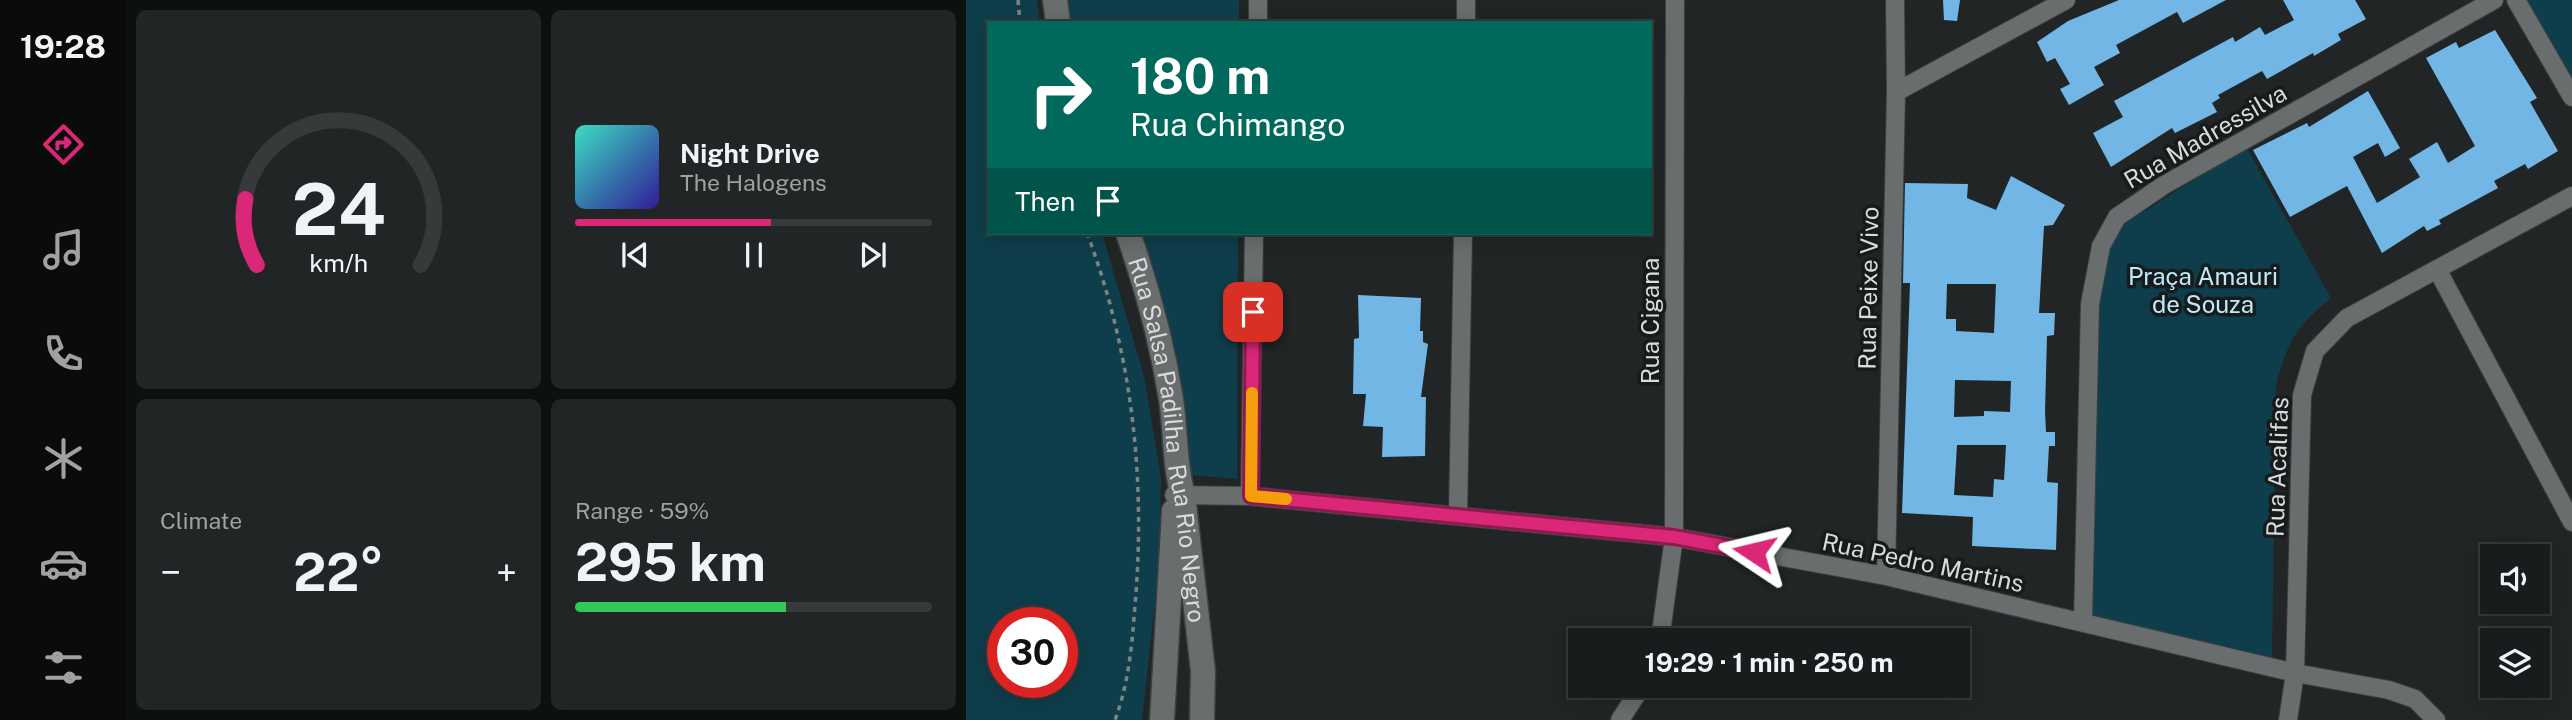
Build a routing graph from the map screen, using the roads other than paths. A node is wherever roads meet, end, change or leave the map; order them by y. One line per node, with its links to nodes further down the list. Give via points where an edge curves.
1 (1055, 0): 9 (main road)
2 (1258, 0): 10 (street)
3 (1466, 0): 11 (street)
4 (1675, 0): 23 (street, Rua Cigana)
5 (1895, 0): 12 (street, Rua Peixe Vivo)
6 (2066, 0): 12 (street)
7 (2494, 0): 25 (street, Rua Madressilva, via 2164,185 2117,217 2101,246 2090,304)
8 (2516, 0): 13 (street)
9 (1058, 21)
10 (1258, 21)
11 (1466, 21)
12 (1896, 92): 24 (street, Rua Peixe Vivo)
13 (2572, 97)
14 (2572, 196): 18 (street, Rua Acalifas)
15 (1129, 235): 19 (main road, Rua Salsa Padilha, via 1168,378 1177,432)
16 (1255, 235): 20 (street)
17 (1463, 235): 21 (street)
18 (2437, 269): 22 (street); 27 (street, Rua Acalifas, via 2347,318 2315,351 2302,395)
19 (1179, 490): 20 (street, Rua Pedro Martins); 29 (main road, Rua Rio Negro); 30 (main road, Rua Rio Negro, via 1203,671)
20 (1251, 496): 21 (street, Rua Pedro Martins)
21 (1458, 515): 23 (street, Rua Pedro Martins)
22 (2572, 522)
23 (1674, 537): 24 (street, Rua Pedro Martins); 26 (street, Rua Cigana)
24 (1886, 576): 25 (street, Rua Pedro Martins)
25 (2083, 622): 27 (street, Rua Pedro Martins)
26 (1662, 628)
27 (2295, 673): 32 (street, Rua Acalifas); 33 (street, Rua Pedro Martins, via 2389,690 2415,699)
28 (1634, 698): 31 (street)
29 (1162, 720)
30 (1202, 720)
31 (1620, 720)
32 (2288, 720)
33 (2436, 720)

